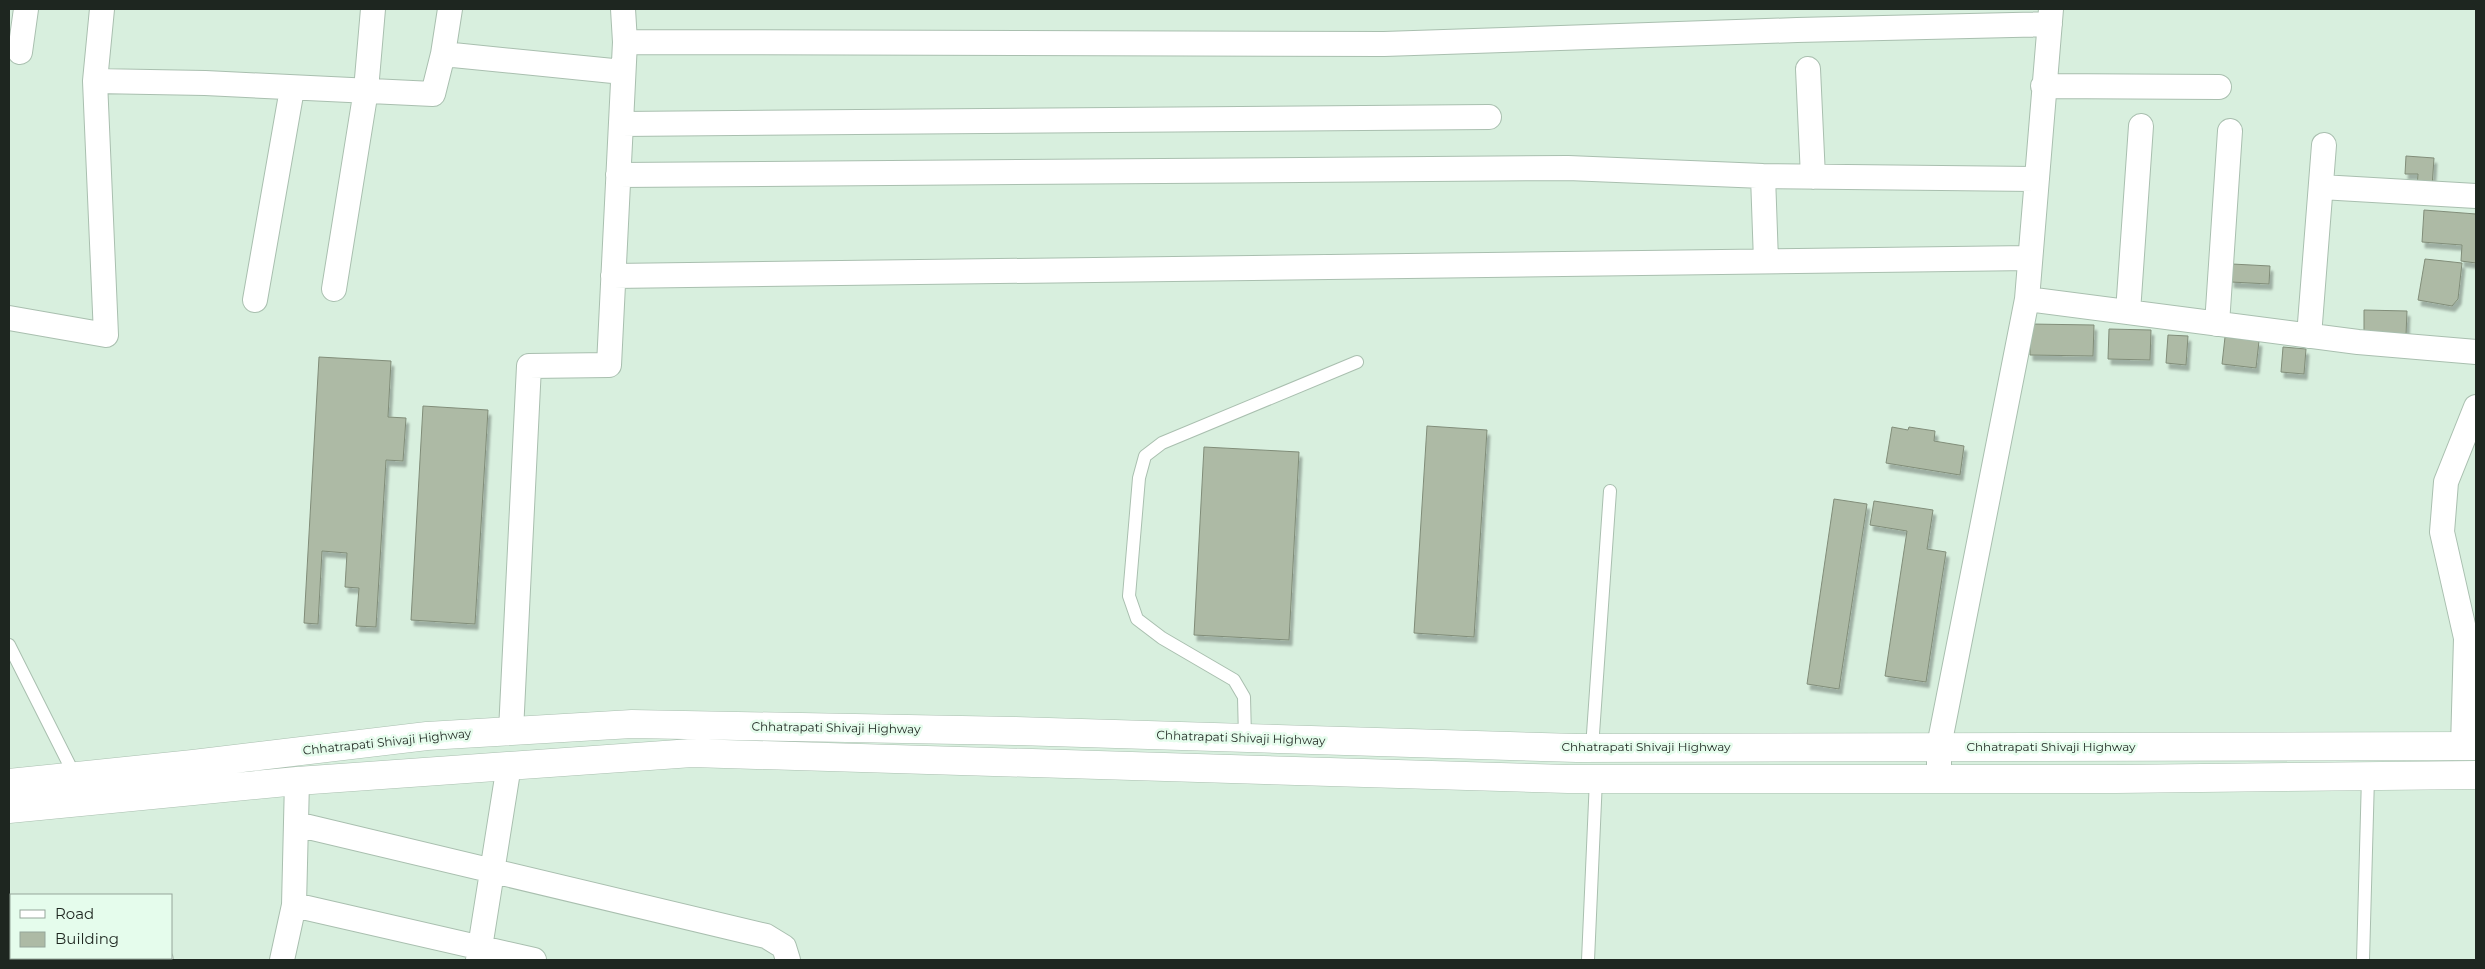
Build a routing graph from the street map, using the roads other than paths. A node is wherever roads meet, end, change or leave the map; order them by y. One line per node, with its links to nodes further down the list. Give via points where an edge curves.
1 (26, 9): 8 (street)
2 (102, 9): 12 (street)
3 (373, 9): 16 (street)
4 (450, 9): 9 (street)
5 (623, 9): 7 (street)
6 (2050, 16): 7 (street, via 1797,30 1384,44); 13 (street)
7 (625, 42): 11 (street)
8 (20, 52)
9 (444, 54): 11 (street); 16 (street, via 433,94)
10 (1808, 69): 24 (street)
11 (624, 72): 18 (street)
12 (95, 81): 15 (street); 35 (street, via 106,335)
13 (2043, 86): 14 (street); 25 (street)
14 (2219, 87)
15 (292, 89): 16 (street); 33 (street)
16 (366, 90): 31 (street)
17 (1489, 117): 18 (street)
18 (621, 124): 22 (street)
19 (2141, 126): 34 (street)
20 (2230, 131): 36 (street)
21 (2324, 145): 26 (street)
22 (618, 175): 23 (street, via 1568,168); 30 (street)
23 (1763, 176): 24 (street); 29 (street)
24 (1813, 177): 25 (street)
25 (2037, 179): 28 (street)
26 (2321, 187): 27 (street); 37 (street)
27 (2476, 196)
28 (2030, 258): 29 (street); 32 (street)
29 (1766, 261): 30 (street)
30 (614, 276): 43 (street, via 609,365 528,366)
31 (334, 289)
32 (2027, 299): 34 (street); 45 (street)
33 (255, 300)
34 (2128, 312): 36 (street)
35 (9, 318)
36 (2217, 324): 37 (street)
37 (2309, 336): 38 (street)
38 (2476, 352)
39 (1358, 362): 44 (lane, via 1162,444 1146,456 1143,464 1139,478 1129,596 1137,620 1234,680 1244,697)
40 (2476, 407): 46 (street, via 2446,482 2442,532 2466,638)
41 (1610, 491): 47 (lane)
42 (9, 645): 50 (lane)
43 (511, 731): 44 (main road, Chhatrapati Shivaji Highway, via 632,724); 50 (main road, Chhatrapati Shivaji Highway, via 427,736)
44 (1245, 738): 47 (main road, Chhatrapati Shivaji Highway)
45 (1939, 746): 46 (main road, Chhatrapati Shivaji Highway); 47 (main road, Chhatrapati Shivaji Highway); 53 (street)
46 (2470, 746)
47 (1592, 748)
48 (509, 765): 52 (main road, via 692,753); 54 (main road); 58 (street)
49 (2476, 775): 51 (main road)
50 (75, 776): 55 (main road, Chhatrapati Shivaji Highway)
51 (2368, 776): 53 (main road); 65 (lane)
52 (1596, 779): 53 (main road); 64 (lane)
53 (1939, 779)
54 (297, 781): 56 (main road); 57 (street)
55 (9, 783)
56 (9, 809)
57 (296, 824): 58 (street); 59 (street)
58 (493, 869): 60 (street); 63 (street, via 766,936 784,947)
59 (294, 905): 60 (street); 61 (street)
60 (479, 954): 62 (street)
61 (282, 960)
62 (534, 960)
63 (788, 960)
64 (1588, 960)
65 (2363, 960)

